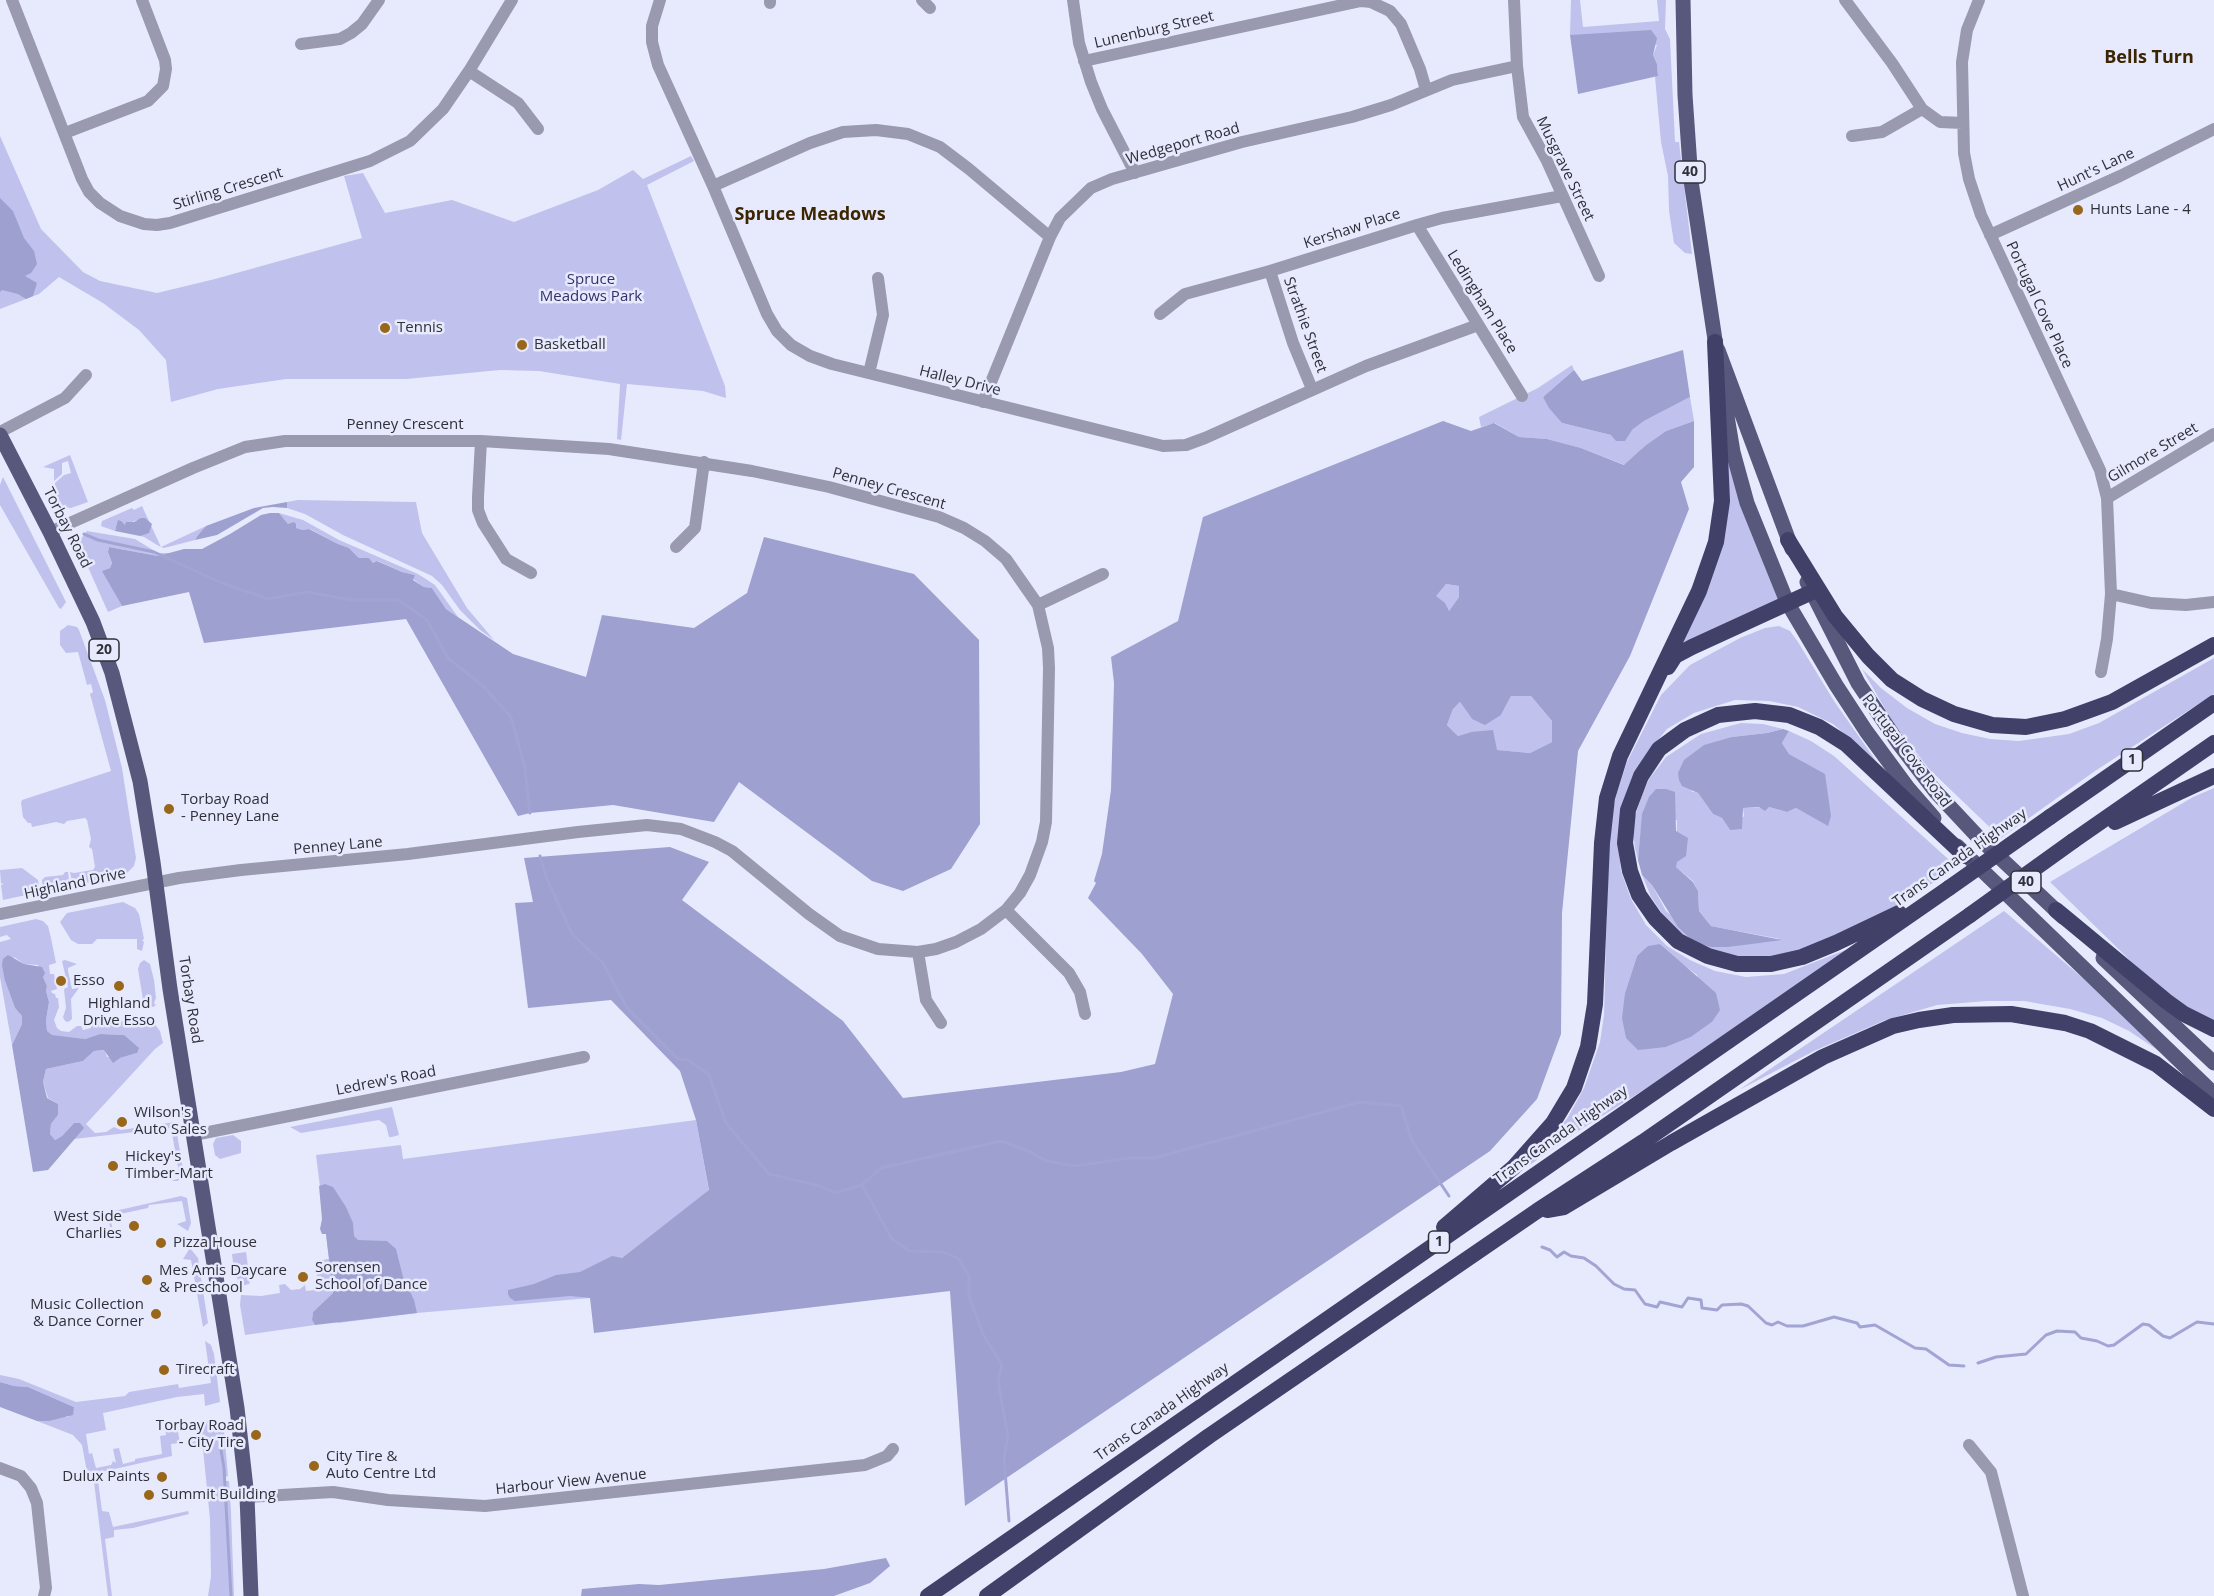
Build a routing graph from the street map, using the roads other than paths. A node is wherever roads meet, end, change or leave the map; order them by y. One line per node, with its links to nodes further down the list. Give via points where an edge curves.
1 (12, 0): 20 (street, Stirling Crescent)
2 (141, 0): 20 (street, via 165,60 163,86 148,101)
3 (379, 0): 11 (street, via 351,33 340,39)
4 (512, 0): 14 (street, Stirling Crescent)
5 (660, 0): 23 (street, Halley Drive, via 652,26 658,64)
6 (1073, 0): 12 (street)
7 (1514, 0): 13 (street, Musgrave Street)
8 (1683, 0): 33 (main road, Portugal Cove Road / 40, via 1691,181)
9 (1845, 0): 16 (street)
10 (1979, 0): 17 (street, Portugal Cove Place, via 1967,30 1962,62)
11 (301, 44)
12 (1084, 61): 15 (street, Lunenburg Street, via 1361,1 1389,11 1401,24); 22 (street, via 1102,109)
13 (1517, 66): 15 (street, Wedgeport Road, via 1452,80); 24 (street, Musgrave Street, via 1523,117)
14 (469, 71): 18 (street, via 518,103); 20 (street, Stirling Crescent, via 431,123 396,149 370,161 170,223 132,221 100,203 82,179)
15 (1426, 90): 22 (street, Wedgeport Road, via 1352,117 1242,142)
16 (1922, 109): 17 (street, via 1940,122); 21 (street, via 1882,132)
17 (1963, 123): 26 (street, Portugal Cove Place, via 1969,179)
18 (538, 129)
19 (2214, 129): 26 (street, Hunt's Lane)
20 (65, 133)
21 (1852, 136)
22 (1135, 173): 27 (street, Wedgeport Road, via 1091,188 1060,218)
23 (713, 186): 27 (street, via 843,132 876,130 908,134 940,147); 34 (street, Halley Drive, via 777,331 810,356)
24 (1562, 196): 25 (street, Kershaw Place); 29 (street, Musgrave Street)
25 (1417, 225): 28 (street, Kershaw Place); 32 (street, Ledingham Place)
26 (1990, 235): 43 (street, Portugal Cove Place, via 2090,447)
27 (1050, 237): 38 (street, Wedgeport Road)
28 (1270, 271): 31 (street, Kershaw Place, via 1185,294); 36 (street, Strathie Street)
29 (1599, 276)
30 (878, 278): 34 (street, via 883,315)
31 (1160, 314)
32 (1478, 325): 36 (street, Halley Drive); 37 (street, Ledingham Place)
33 (1715, 342): 45 (main road, Portugal Cove Road / 40); 51 (main road, Portugal Cove Road / 40, via 1733,452 1747,503); 56 (highway, via 1722,501 1716,542 1699,591)
34 (869, 373): 38 (street, Halley Drive)
35 (86, 375): 39 (street, via 65,398)
36 (1312, 389): 38 (street, Halley Drive, via 1205,438 1186,445 1163,446)
37 (1522, 396)
38 (983, 402)
39 (0, 434): 44 (main road, Torbay Road / 20)
40 (2214, 434): 43 (street, Gilmore Street)
41 (481, 441): 42 (street, Penney Crescent, via 609,449); 44 (street, Penney Crescent, via 258,444 193,468); 47 (street, via 478,510 506,559)
42 (704, 462): 46 (street, via 695,528); 53 (street, Penney Crescent, via 829,487 939,517 985,541 1006,559)
43 (2107, 498): 50 (street, Portugal Cove Place)
44 (50, 532): 63 (main road, Torbay Road / 20, via 93,622 112,673 140,781)
45 (1788, 540): 49 (main road, Portugal Cove Road / 40); 54 (highway, via 1835,616 1892,680 1954,714 1992,725 2026,727 2074,716 2112,702)
46 (676, 547)
47 (531, 573)
48 (1103, 574): 53 (street)
49 (1812, 592): 51 (highway); 66 (main road, Portugal Cove Road / 40, via 1858,683 1935,791)
50 (2111, 594): 52 (street, via 2151,603); 55 (street, Portugal Cove Place)
51 (1787, 602): 56 (highway, via 1676,656); 62 (main road, Portugal Cove Road / 40, via 1866,731)
52 (2214, 602)
53 (1038, 605): 65 (street, Penney Crescent, via 1049,668 1046,822 1030,875)
54 (2214, 645)
55 (2101, 672)
56 (1650, 693): 78 (highway, via 1620,756 1607,798 1595,1004 1588,1047 1574,1088 1553,1123 1514,1167)
57 (2214, 703): 64 (highway, Trans Canada Highway / 1, bridge)
58 (2214, 743): 61 (highway, 1)
59 (2214, 776): 61 (highway)
60 (524, 839): 63 (street, Penney Lane); 68 (street, Penney Crescent, via 647,825 698,834 732,851 840,936 878,949)
61 (2073, 841): 77 (highway, 1, bridge)
62 (1965, 855): 64 (highway, via 1846,744 1819,727 1778,714 1755,711 1718,715 1685,730 1659,749 1641,776 1628,810 1625,843 1630,871 1650,911 1678,941 1708,956 1737,964 1772,964 1802,957); 74 (main road, Portugal Cove Road / 40)
63 (156, 882): 67 (street, Highland Drive); 76 (main road, Torbay Road / 20)
64 (1949, 888): 78 (highway, Trans Canada Highway / 1)
65 (1006, 910): 68 (street, Penney Crescent, via 956,942); 69 (street, via 1069,973 1080,992)
66 (2056, 910): 71 (highway, via 2166,1001); 73 (main road, Portugal Cove Road / 40)
67 (0, 914)
68 (918, 952): 70 (street, via 926,1000)
69 (1085, 1014)
70 (940, 1023)
71 (2214, 1029)
72 (584, 1057): 76 (street, Ledrew's Road)
73 (2214, 1063)
74 (2214, 1094)
75 (2214, 1109): 77 (highway, via 2156,1064 2090,1031 2011,1014 1942,1017 1893,1026 1841,1048 1564,1207)
76 (194, 1135): 82 (main road, Torbay Road / 20, via 229,1352)
77 (1538, 1211): 86 (highway, 1, via 1209,1436)
78 (1350, 1304): 85 (highway, Trans Canada Highway / 1)
79 (1969, 1445): 87 (street, via 1991,1472)
80 (893, 1449): 82 (street, Harbour View Avenue, via 887,1456 865,1465 485,1506 333,1492)
81 (0, 1468): 83 (street, via 21,1476 38,1503)
82 (247, 1497): 84 (main road, Torbay Road / 20)
83 (44, 1596)
84 (251, 1596)
85 (928, 1596)
86 (987, 1596)
87 (2023, 1596)

